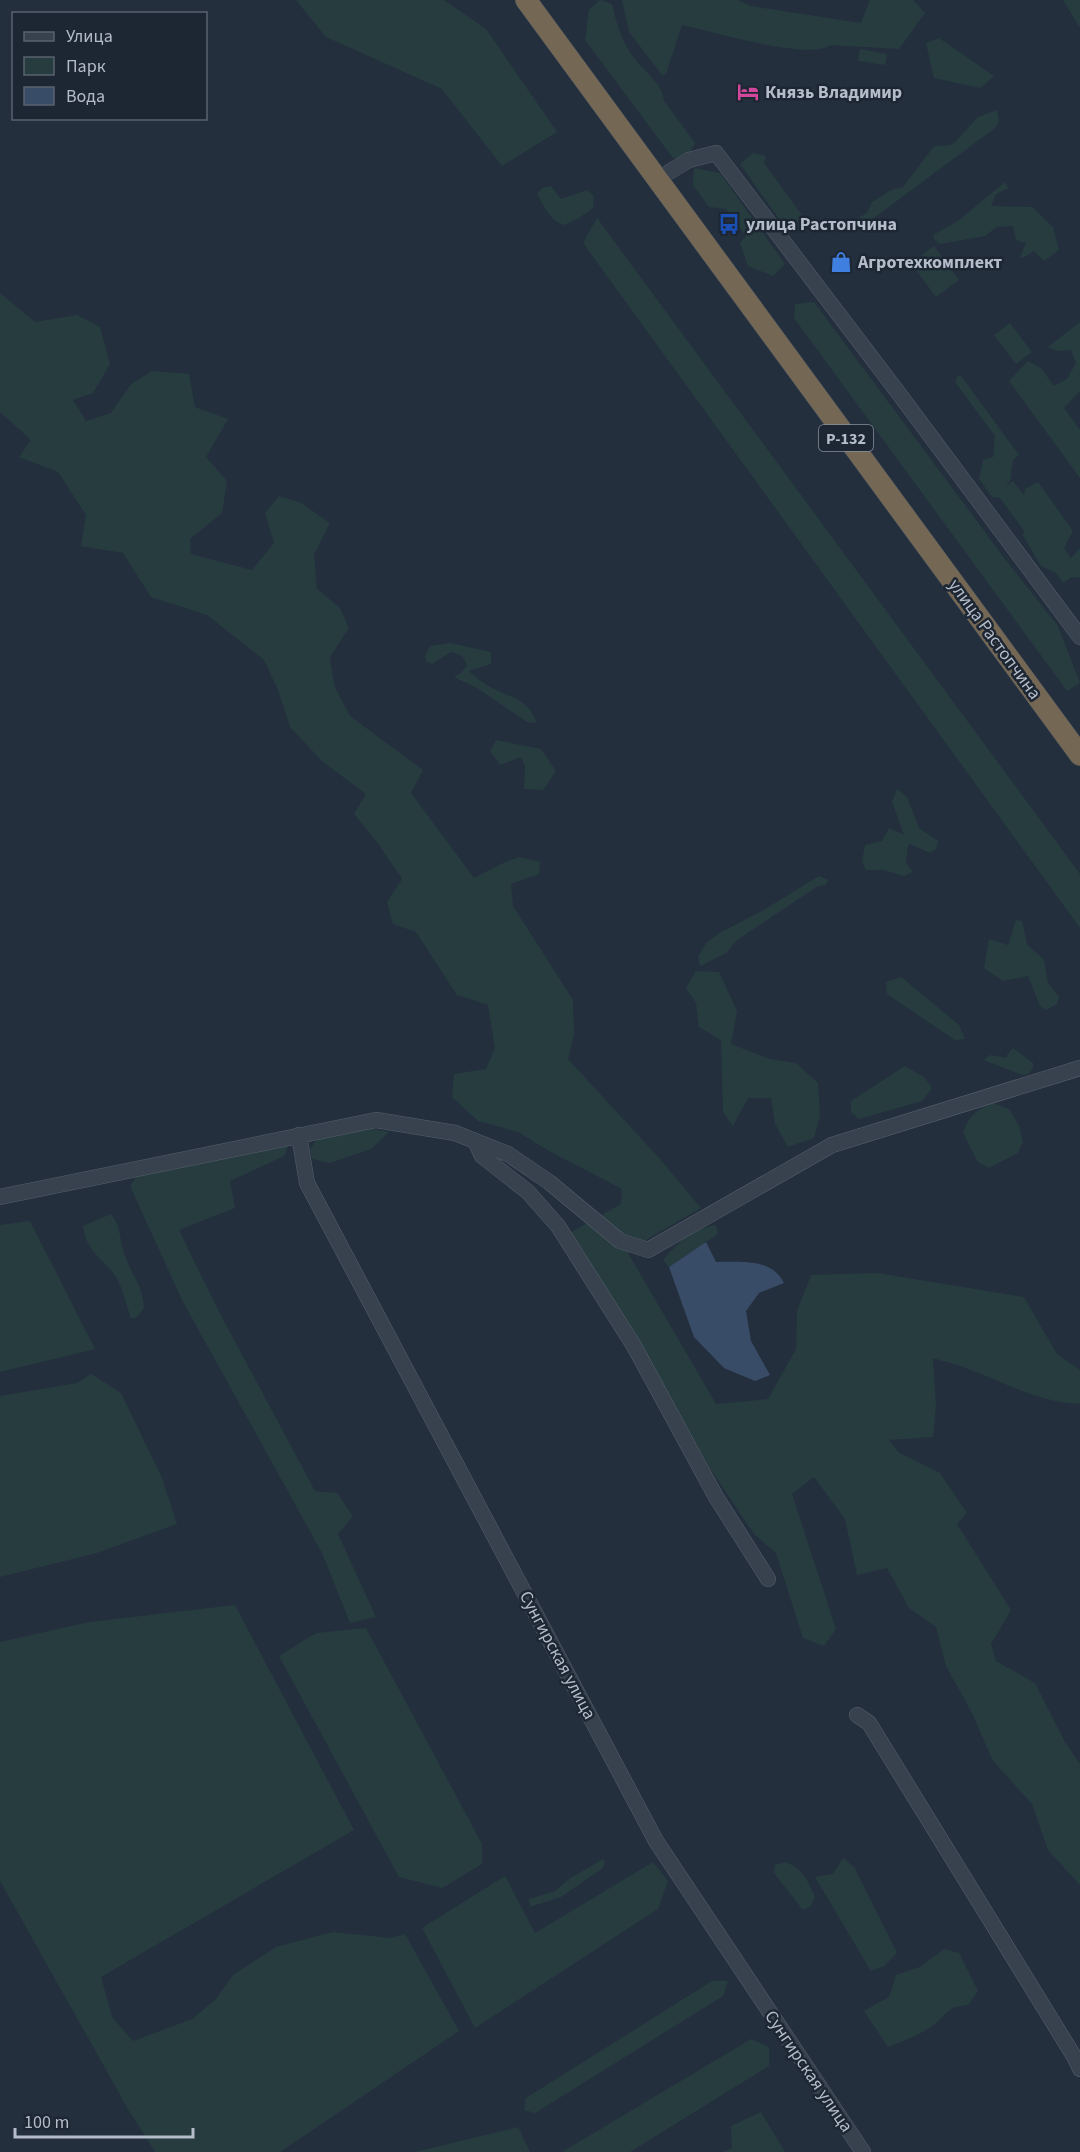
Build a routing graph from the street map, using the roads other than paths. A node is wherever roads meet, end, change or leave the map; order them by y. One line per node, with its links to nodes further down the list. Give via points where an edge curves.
1 (526, 0): 6 (highway, улица Растопчина / Р-132)
2 (543, 0): 3 (highway, улица Растопчина / Р-132)
3 (669, 172): 4 (street, via 689,160 716,153); 5 (highway, улица Растопчина / Р-132)
4 (1080, 637)
5 (1080, 734)
6 (1080, 755)
7 (1080, 1068): 9 (street, via 832,1145 648,1250 620,1241 549,1182 508,1154)
8 (299, 1135): 9 (street, via 376,1120 455,1133); 10 (street); 14 (street, Сунгирская улица, via 307,1183 656,1841)
9 (475, 1141): 11 (street, via 482,1156 528,1192 558,1226 634,1346 716,1497)
10 (0, 1197)
11 (768, 1579)
12 (857, 1715): 13 (street, via 869,1723)
13 (1080, 2069)
14 (863, 2152)

